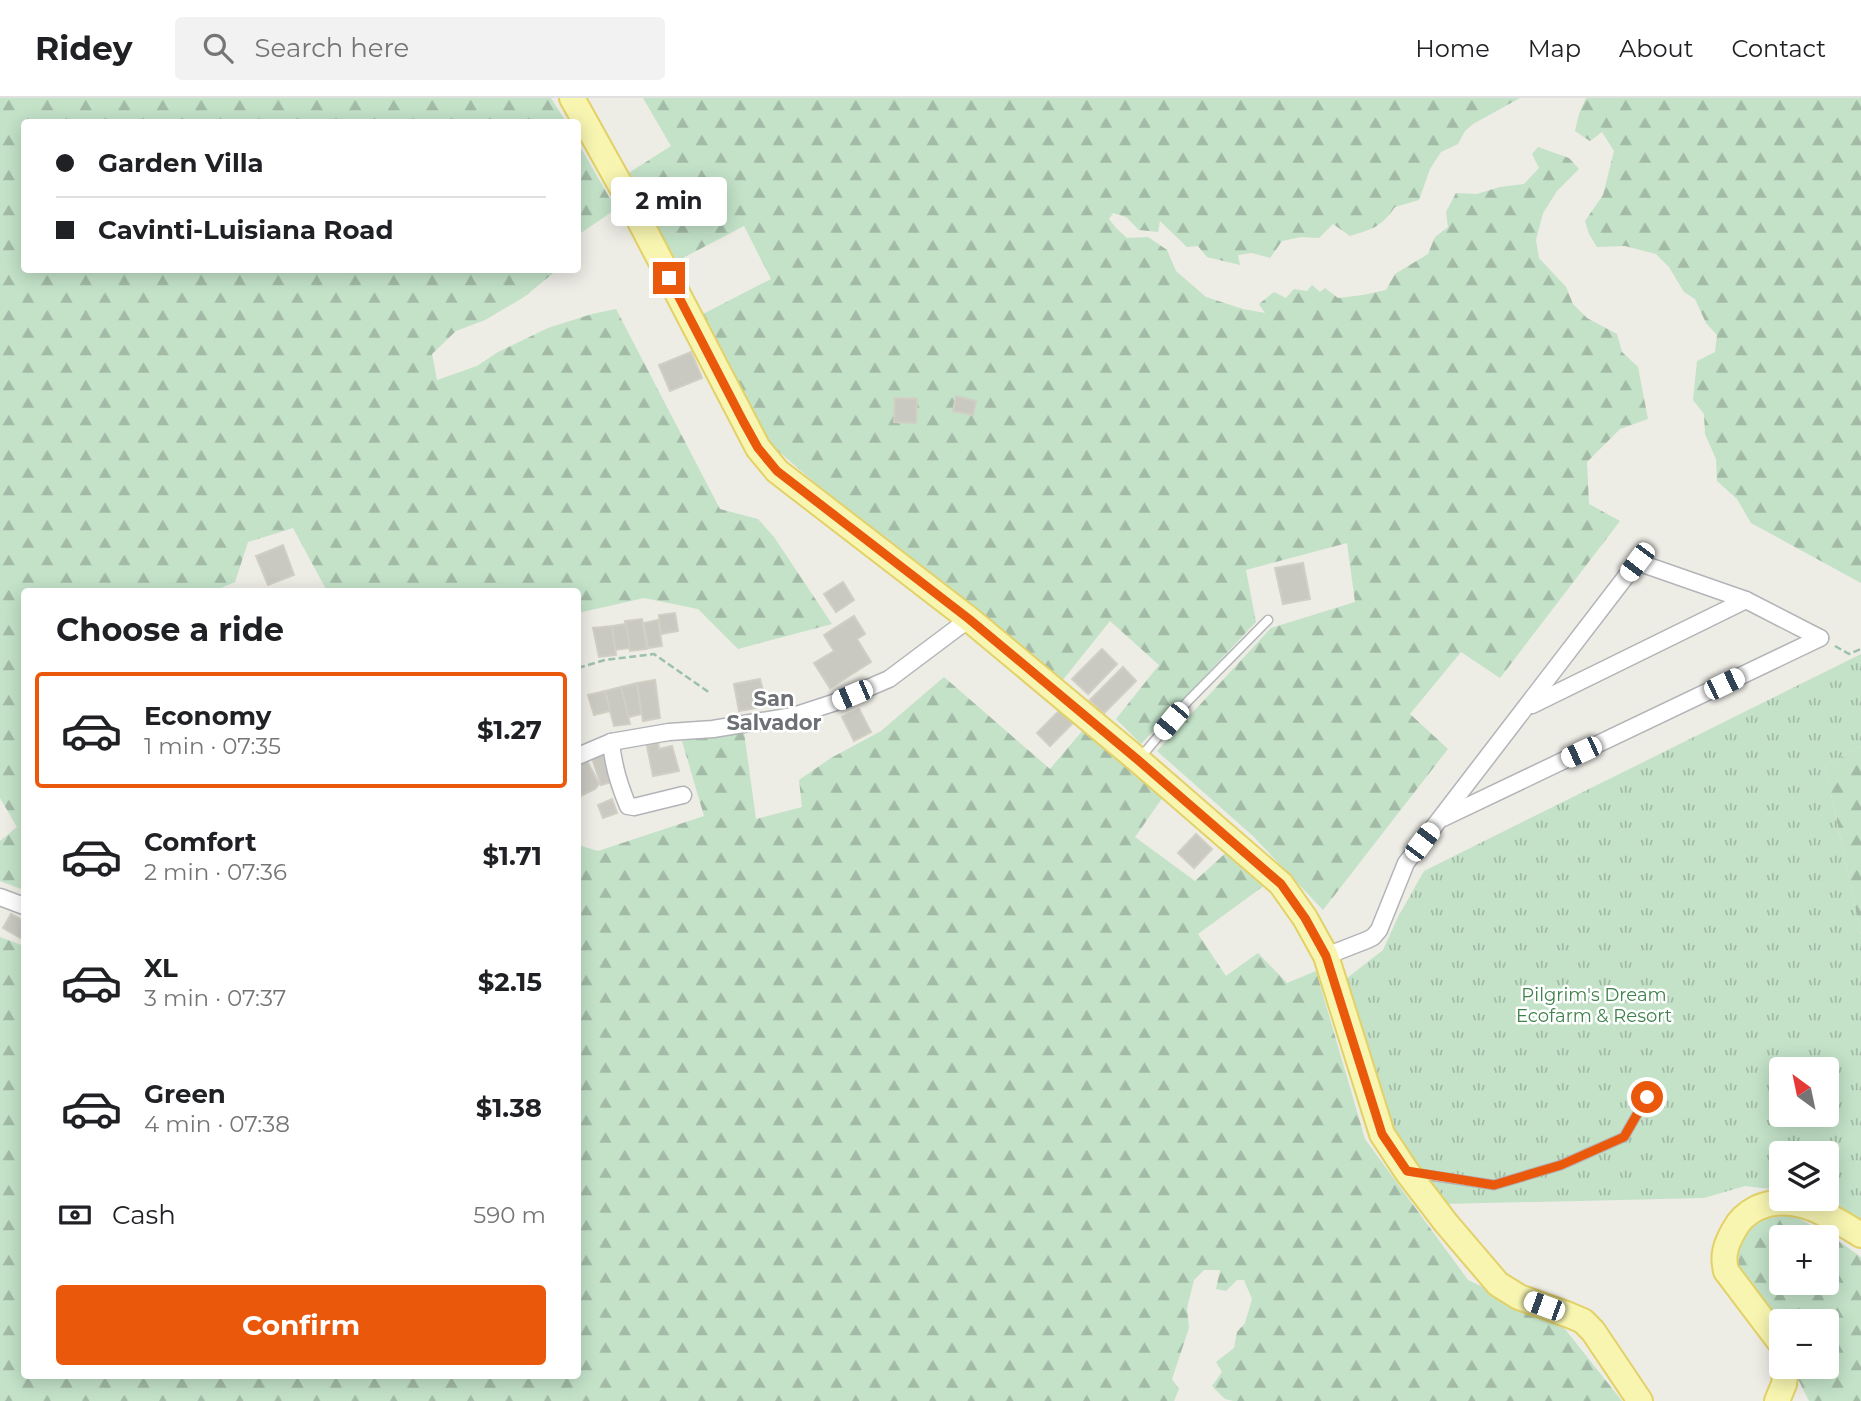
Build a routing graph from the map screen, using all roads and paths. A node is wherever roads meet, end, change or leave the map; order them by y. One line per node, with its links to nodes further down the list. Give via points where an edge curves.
1 (572, 98): 3 (main road, via 758,448 777,471)
2 (1746, 600): 5 (street); 9 (street); 9 (street, via 1637,562)
3 (969, 619): 10 (street, via 889,679 833,703 793,716); 12 (main road)
4 (1268, 620): 12 (lane, via 1188,701)
5 (1820, 638): 6 (path, via 1849,654); 14 (street)
6 (1861, 649)
7 (581, 667): 8 (path, via 654,654)
8 (710, 693)
9 (1527, 707): 14 (street)
10 (611, 742): 11 (street); 13 (street, via 628,806)
11 (581, 755)
12 (1138, 760): 17 (main road, via 1281,884)
13 (683, 795)
14 (1438, 821): 17 (street, via 1406,863 1379,930 1373,937)
15 (0, 897): 16 (street)
16 (21, 905)
17 (1326, 956): 19 (main road, via 1382,1134)
18 (1647, 1097): 19 (lane, via 1624,1137 1561,1165 1494,1185)
19 (1407, 1171): 23 (main road, via 1498,1284 1519,1297 1583,1321)
20 (1861, 1236): 21 (main road, via 1806,1205 1785,1201 1747,1213 1736,1226 1724,1261 1726,1271)
21 (1769, 1328)
22 (1785, 1379): 24 (main road)
23 (1640, 1401)
24 (1777, 1401)

